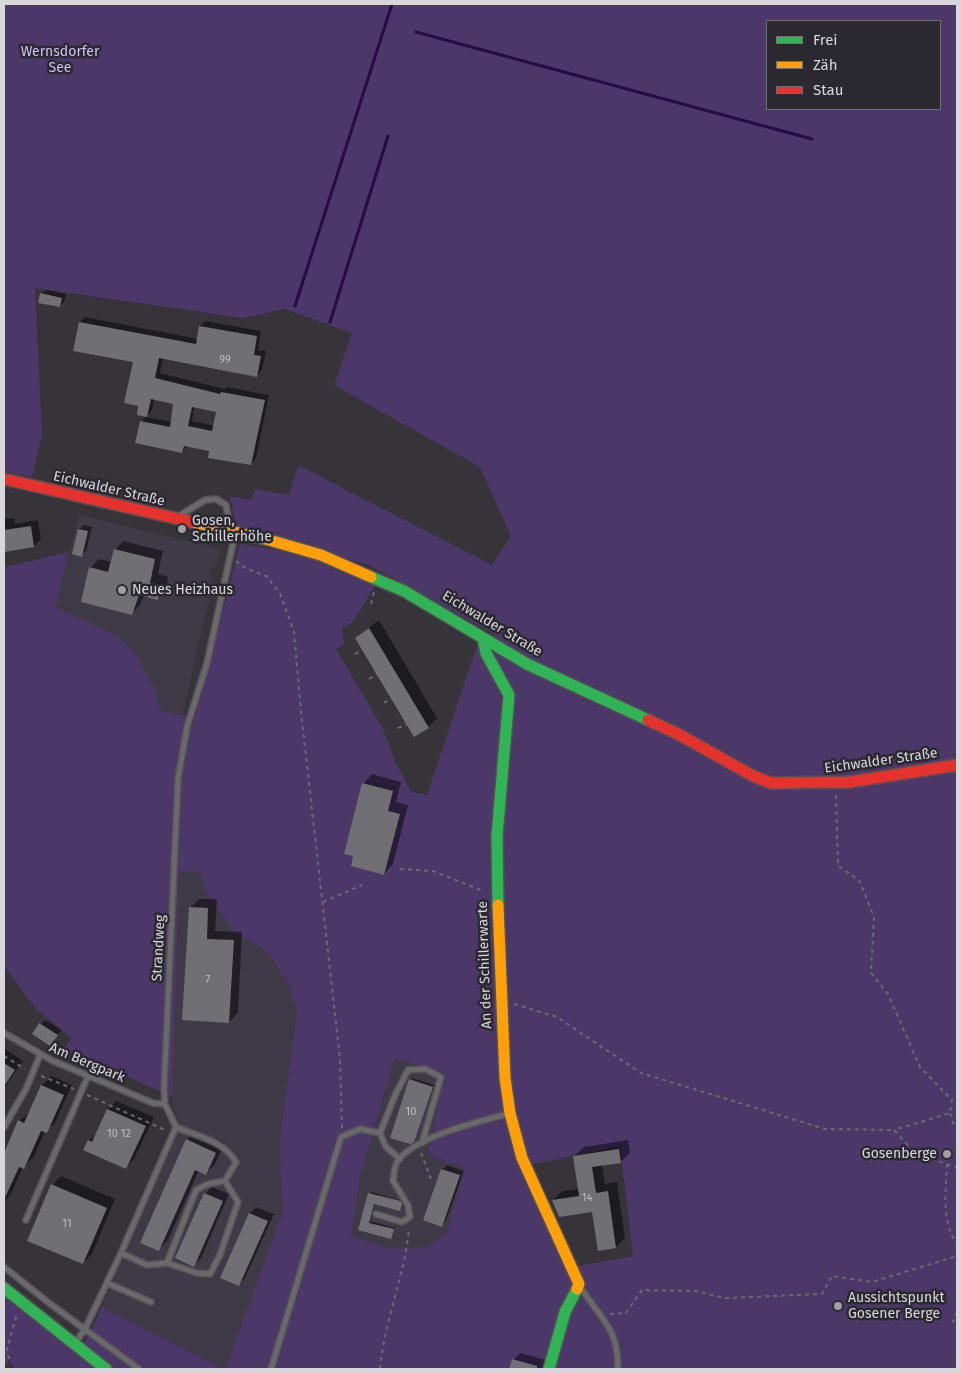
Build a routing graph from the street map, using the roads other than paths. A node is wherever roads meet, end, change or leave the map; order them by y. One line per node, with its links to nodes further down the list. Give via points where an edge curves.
1 (4, 479): 2 (street, Eichwalder Straße)
2 (176, 520): 3 (street, Eichwalder Straße); 3 (lane, via 184,511 205,500 216,499 226,506 228,516)
3 (221, 530): 4 (street, Eichwalder Straße)
4 (236, 533): 5 (street, Eichwalder Straße, via 303,549 380,579); 10 (lane, Strandweg, via 205,672 187,727 178,779)
5 (483, 638): 6 (street, Eichwalder Straße, via 576,689 678,734 753,776 771,782 836,784); 11 (street, An der Schillerwarte, via 484,649 509,695 498,836 498,897 504,1078)
6 (957, 765)
7 (4, 1033): 8 (lane, Am Bergpark)
8 (40, 1055): 9 (lane, Am Bergpark); 12 (lane, via 26,1089)
9 (88, 1076): 10 (lane, Am Bergpark, via 153,1103); 19 (lane)
10 (165, 1104): 13 (lane, Strandweg)
11 (510, 1113): 15 (lane, via 455,1128); 24 (street, An der Schillerwarte, via 522,1158)
12 (4, 1127)
13 (176, 1127): 17 (lane, via 230,1152 236,1162); 20 (lane)
14 (380, 1133): 15 (lane, via 408,1070 425,1069 441,1076 440,1088); 16 (lane, via 386,1147); 31 (lane, via 360,1129 341,1137)
15 (420, 1145): 16 (lane)
16 (400, 1159): 18 (lane, via 393,1181 408,1205 410,1217 402,1222)
17 (225, 1181): 21 (lane, via 196,1190); 21 (lane, via 238,1202 210,1274)
18 (376, 1214)
19 (26, 1220)
20 (121, 1253): 21 (lane, via 147,1265); 23 (lane)
21 (167, 1263)
22 (4, 1267): 27 (lane)
23 (107, 1283): 26 (lane); 27 (lane)
24 (579, 1284): 32 (street, via 565,1312); 33 (lane, An der Schillerwarte, via 614,1335)
25 (4, 1288): 28 (street)
26 (151, 1302)
27 (85, 1329): 28 (lane); 30 (lane)
28 (74, 1344): 29 (street)
29 (106, 1369)
30 (139, 1369)
31 (271, 1369)
32 (549, 1369)
33 (618, 1369)

